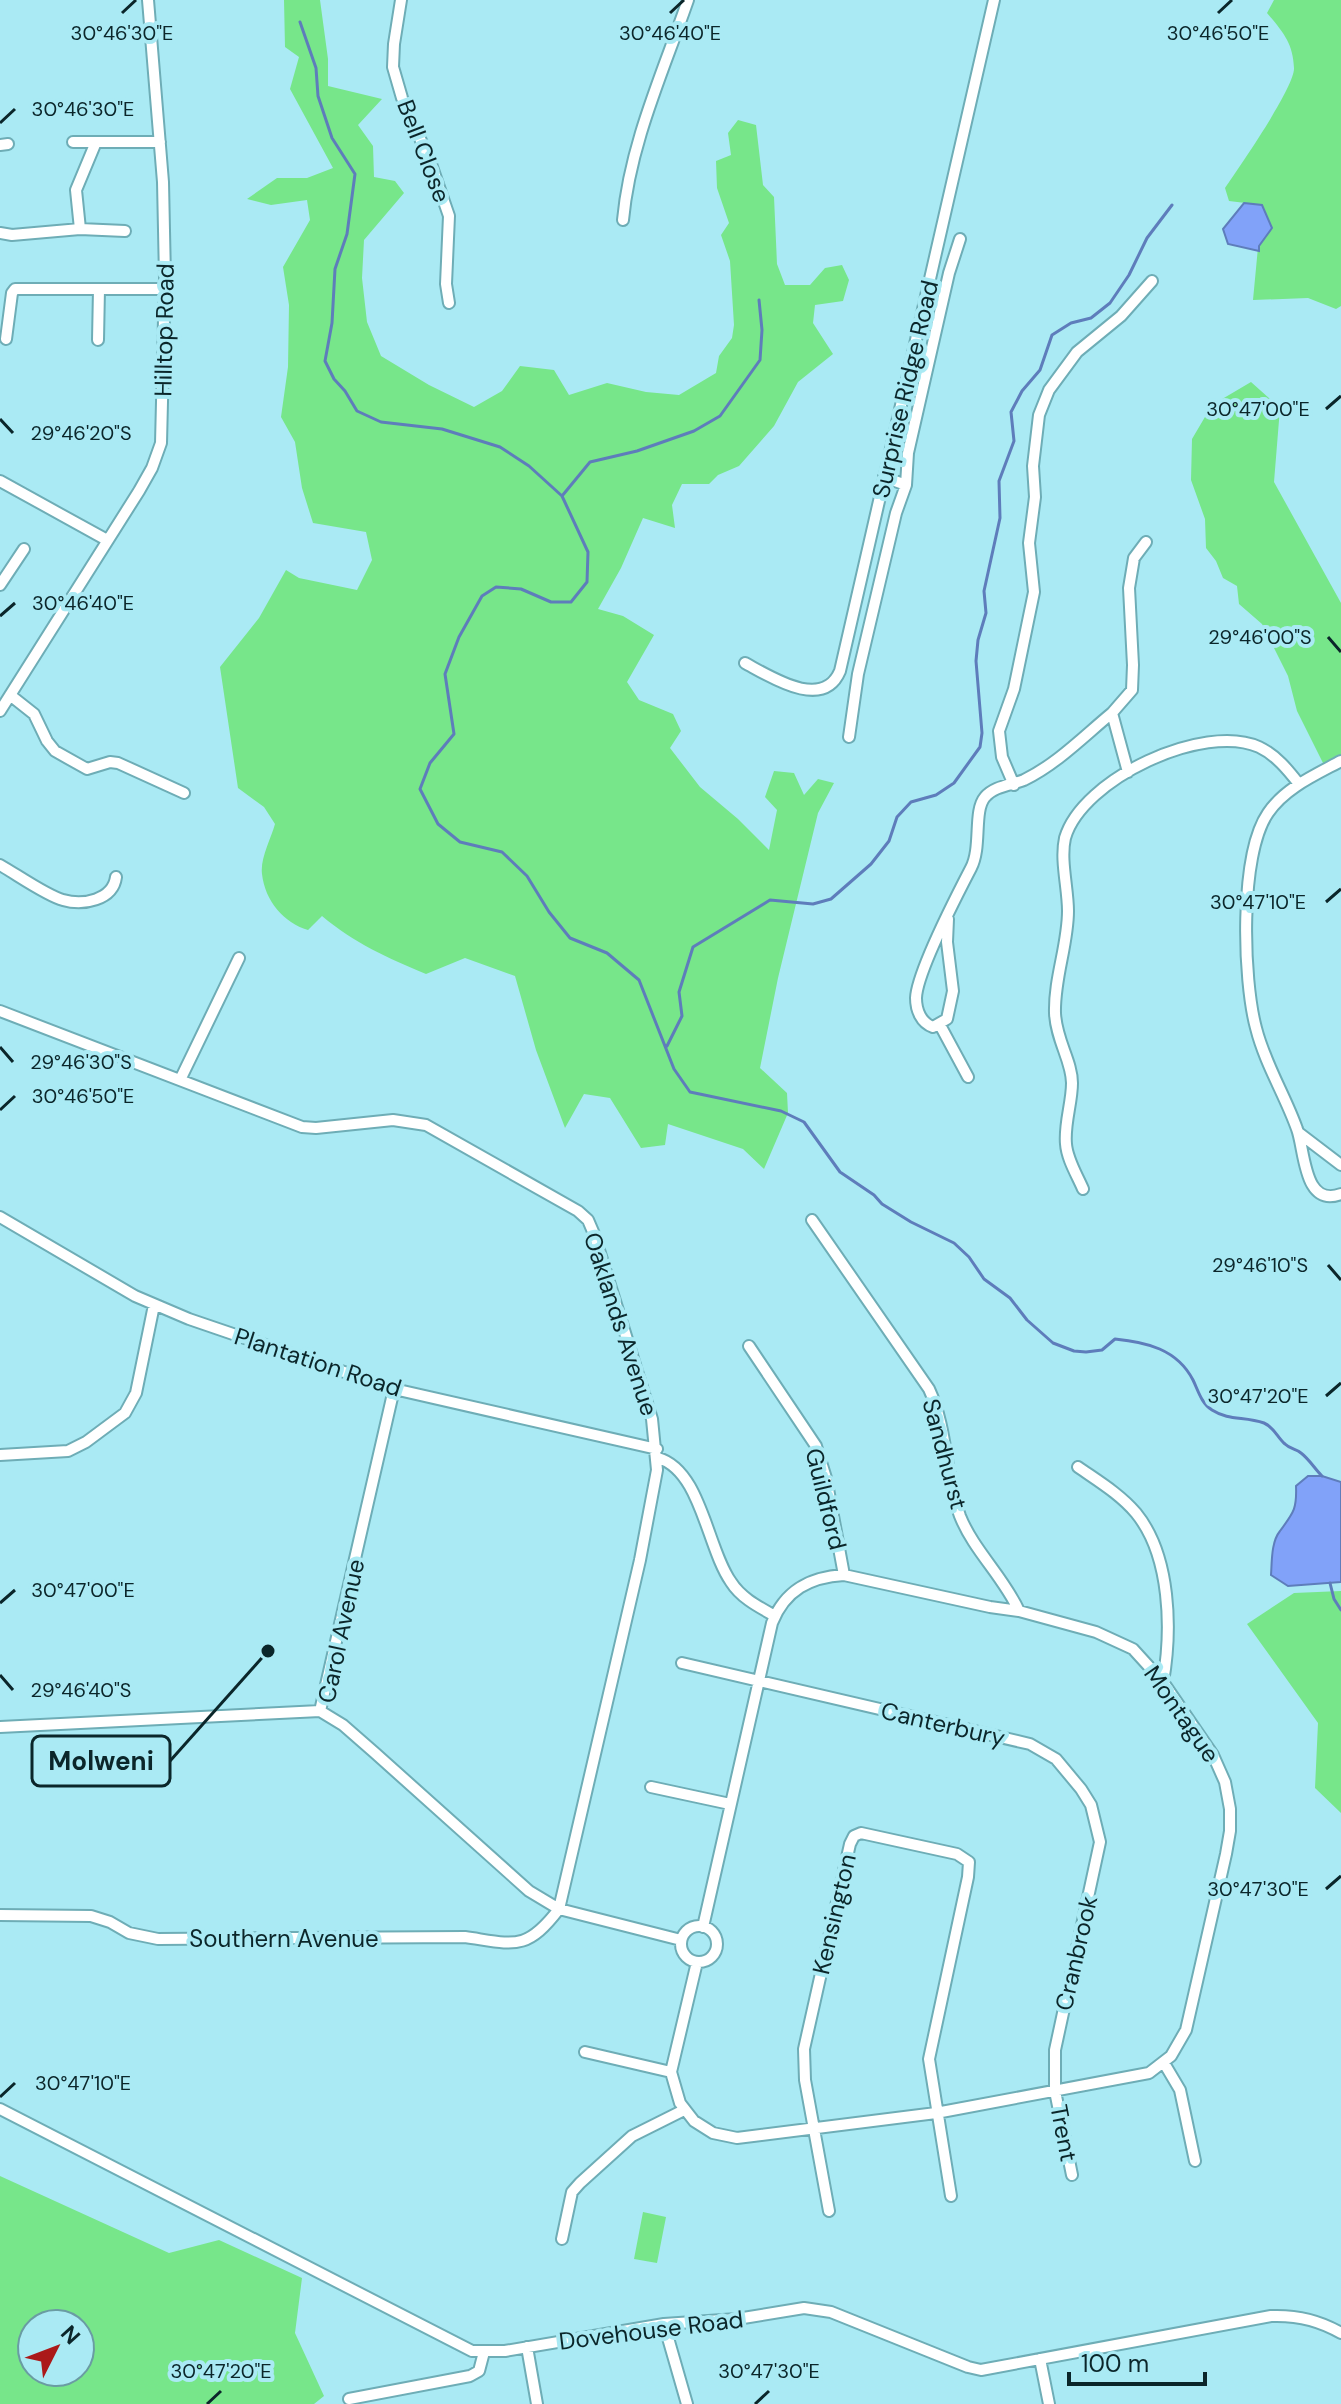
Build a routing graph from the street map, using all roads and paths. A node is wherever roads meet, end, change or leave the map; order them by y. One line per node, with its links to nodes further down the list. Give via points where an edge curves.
1 (148, 0): 7 (street, Hilltop Road)
2 (401, 0): 16 (street, Bell Close, via 393,67 449,216)
3 (688, 0): 8 (street, via 633,156)
4 (994, 0): 19 (street, Surprise Ridge Road)
5 (73, 142): 6 (street)
6 (96, 142): 7 (street); 9 (street, via 76,190)
7 (160, 142): 15 (street, Hilltop Road)
8 (623, 220)
9 (80, 229): 10 (street); 11 (street)
10 (125, 231)
11 (0, 233)
12 (960, 239): 21 (street, via 908,453)
13 (1152, 281): 34 (street, via 1121,316 1077,352 1049,390 1039,415 1029,543 1034,592 1014,689 999,731 1002,757)
14 (99, 289): 15 (street); 17 (street, via 15,289); 18 (street)
15 (165, 289): 22 (street, Hilltop Road, via 161,443 152,468)
16 (449, 303)
17 (6, 339)
18 (98, 340)
19 (884, 477): 21 (street); 26 (street, Surprise Ridge Road, via 835,680 811,691)
20 (0, 481): 22 (street)
21 (906, 485): 30 (street, via 858,674)
22 (107, 540): 27 (street, Hilltop Road)
23 (1146, 542): 29 (street, via 1134,558 1129,588 1132,690)
24 (24, 549): 25 (street)
25 (0, 585)
26 (745, 663)
27 (10, 695): 28 (street, Hilltop Road); 35 (street, via 34,714 50,746 82,767 118,763)
28 (0, 711)
29 (1112, 713): 32 (street); 34 (street, via 1051,763)
30 (849, 737)
31 (1341, 761): 33 (street)
32 (1128, 772): 33 (street, via 1186,745 1237,743 1260,747); 46 (street, via 1094,796 1065,840 1068,919 1055,1018 1072,1081 1066,1148)
33 (1299, 784): 44 (street, via 1273,807 1258,836 1246,958 1255,1027)
34 (1014, 785): 38 (street, via 991,791 982,801 977,855)
35 (184, 793)
36 (0, 865): 37 (street, via 62,900 98,899 113,887)
37 (116, 877)
38 (948, 919): 41 (street, via 953,991 949,1016); 41 (street, via 916,996 923,1021)
39 (239, 958): 43 (street)
40 (0, 1011): 43 (street, Oaklands Avenue)
41 (940, 1025): 42 (street)
42 (968, 1077)
43 (180, 1080): 53 (street, Oaklands Avenue, via 302,1127 393,1120 426,1125 578,1211 594,1234 652,1419)
44 (1299, 1133): 45 (street); 47 (street, via 1309,1181 1325,1195)
45 (1341, 1165)
46 (1083, 1189)
47 (1341, 1194)
48 (0, 1217): 50 (street, Plantation Road)
49 (812, 1220): 57 (street, Sandhurst, via 929,1389 962,1520)
50 (154, 1305): 52 (street, Plantation Road); 54 (street, via 136,1393 125,1413 68,1451)
51 (749, 1346): 56 (street, Guildford, via 816,1446)
52 (394, 1389): 53 (street, Plantation Road); 62 (street, Carol Avenue)
53 (657, 1453): 58 (street, via 685,1478 730,1581); 67 (street, Oaklands Avenue, via 640,1560)
54 (0, 1455)
55 (1078, 1467): 60 (street, via 1129,1505 1154,1543 1166,1596)
56 (844, 1575): 57 (street, Montague); 58 (street, Montague, via 807,1582 790,1594)
57 (1019, 1611): 60 (street, Montague, via 1122,1643)
58 (775, 1616): 61 (street, Montague)
59 (682, 1663): 61 (street, Canterbury)
60 (1163, 1682): 73 (street, Montague, via 1221,1771 1231,1820 1186,2030)
61 (758, 1683): 65 (street, Montague); 66 (street, Canterbury, via 1037,1747 1065,1768)
62 (320, 1711): 63 (street); 67 (street, Carol Avenue, via 366,1745 529,1891)
63 (0, 1727)
64 (651, 1787): 65 (street)
65 (730, 1804): 69 (street, Montague)
66 (1095, 1815): 75 (street, Cranbrook, via 1099,1851 1058,2035)
67 (559, 1909): 68 (street, Southern Avenue, via 532,1938 510,1944 465,1937 158,1939 91,1916); 70 (street, Carol Avenue)
68 (0, 1915)
69 (703, 1927): 70 (street, via 692,1928); 71 (street, via 715,1938 716,1950)
70 (681, 1940): 71 (street, via 683,1952)
71 (697, 1962): 74 (street)
72 (585, 2052): 74 (street)
73 (1164, 2063): 75 (street, via 1131,2078); 80 (street, via 1180,2090)
74 (671, 2072): 77 (street)
75 (1055, 2091): 78 (street); 81 (street, Trent)
76 (0, 2109): 88 (street, Dovehouse Road, via 460,2347)
77 (684, 2110): 79 (street, via 705,2129 732,2138); 84 (street, via 632,2136 580,2183 572,2192)
78 (936, 2113): 79 (street); 79 (street, Kensington, via 931,2039 969,1862 957,1854 861,1833 850,1844 806,2037 804,2064); 82 (street)
79 (814, 2129): 83 (street)
80 (1195, 2161)
81 (1072, 2175)
82 (951, 2196)
83 (829, 2211)
84 (562, 2239)
85 (664, 2324): 87 (street, Dovehouse Road); 89 (street, Dovehouse Road, via 810,2307 976,2370); 92 (street)
86 (1341, 2333): 89 (street, Dovehouse Road, via 1300,2317 1271,2316)
87 (527, 2347): 88 (street, Dovehouse Road); 91 (street)
88 (484, 2352): 90 (street, via 479,2371 470,2376)
89 (1040, 2359): 93 (street)
90 (349, 2399)
91 (537, 2404)
92 (687, 2404)
93 (1049, 2404)

